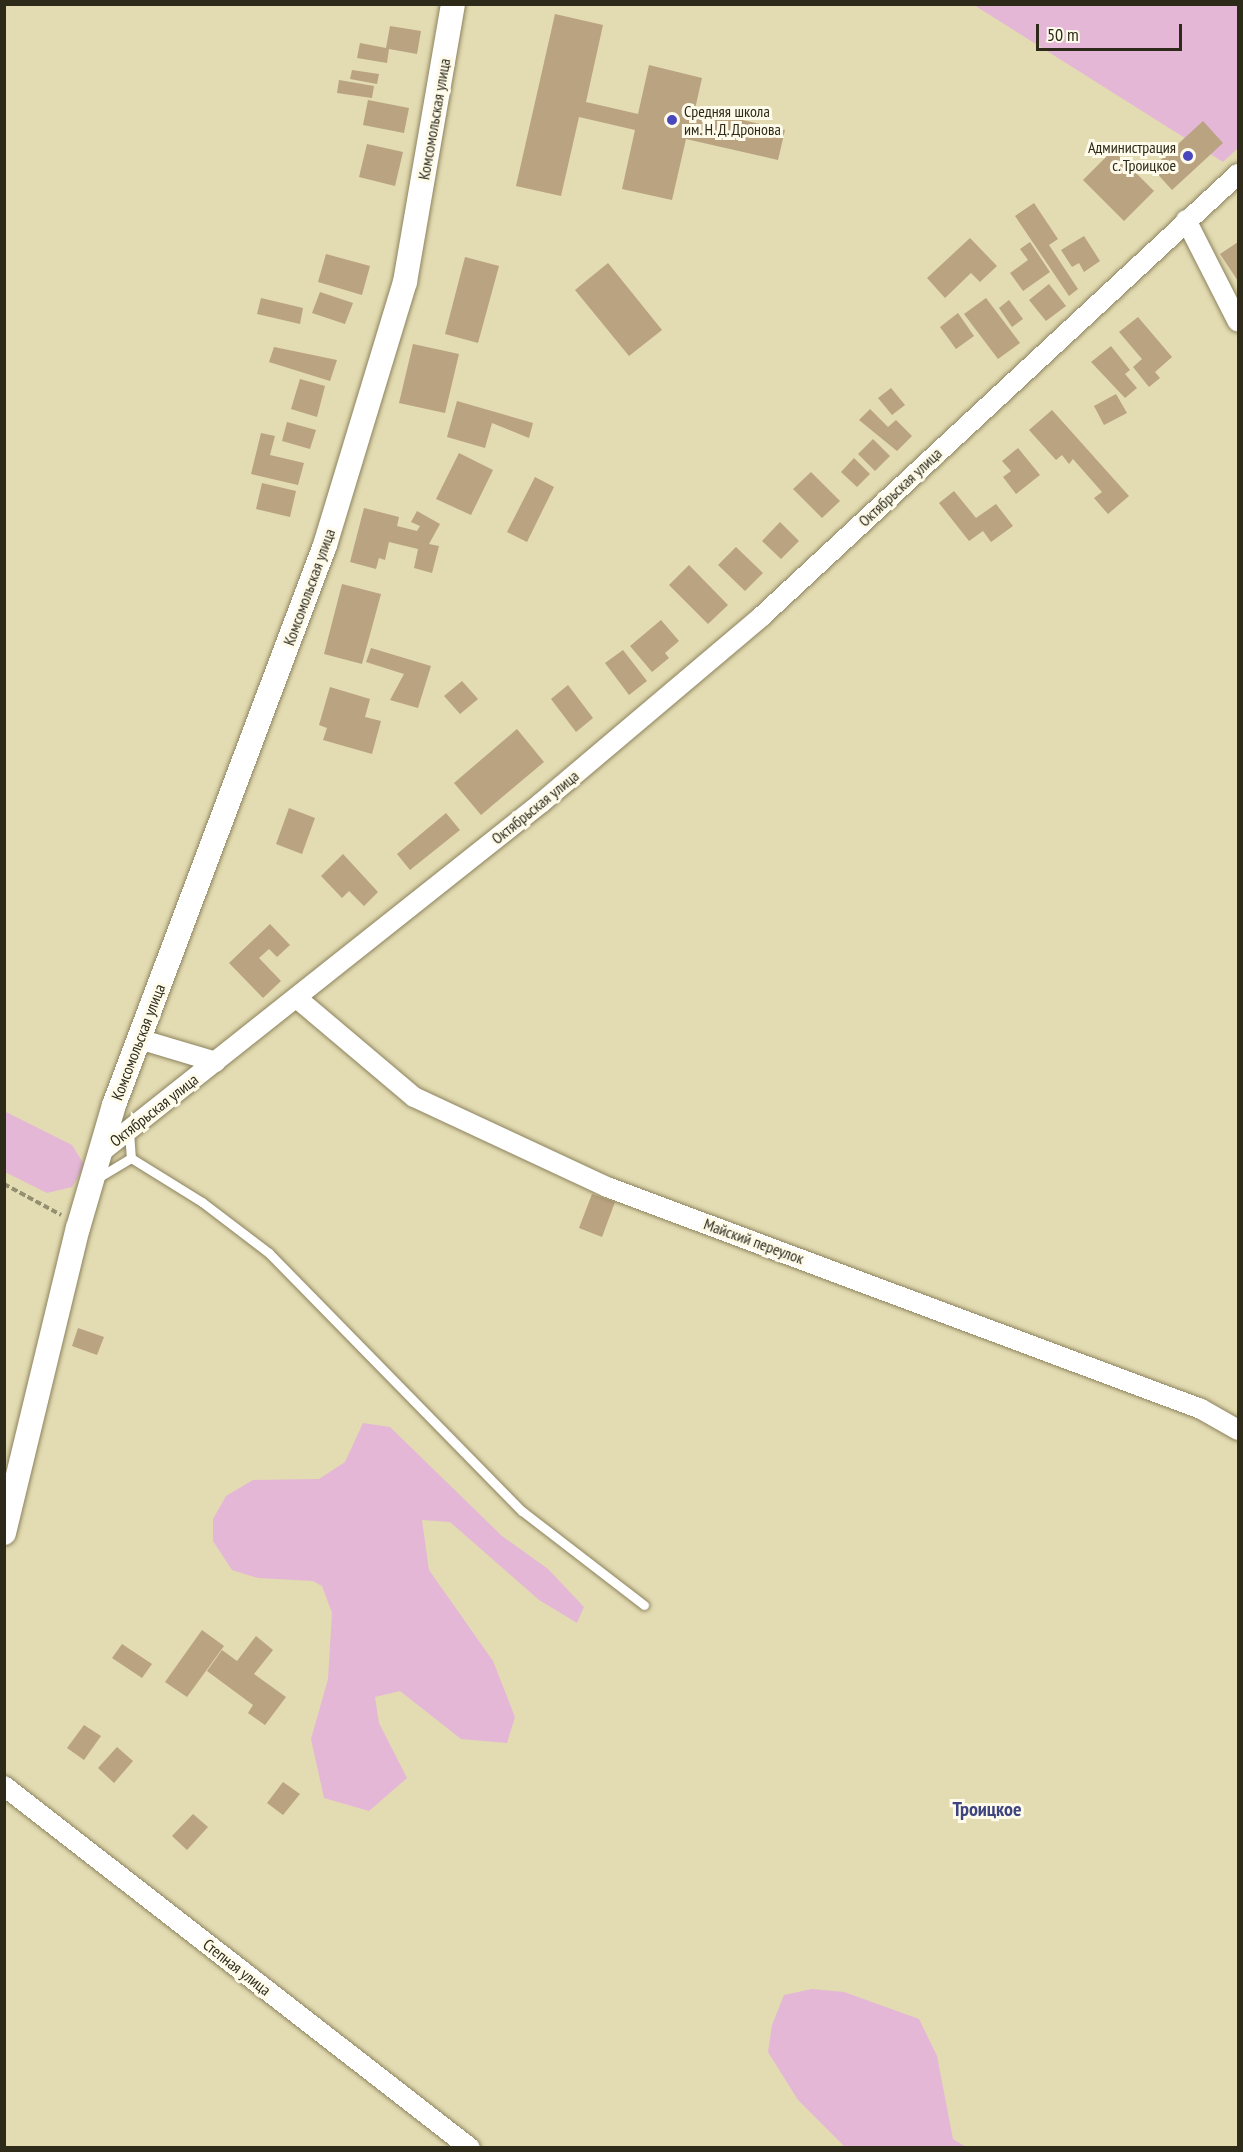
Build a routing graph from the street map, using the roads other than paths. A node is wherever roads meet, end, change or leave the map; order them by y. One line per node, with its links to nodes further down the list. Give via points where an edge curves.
1 (453, 4): 6 (street, Комсомольская улица, via 405,282 329,533)
2 (1239, 174): 3 (street, Октябрьская улица)
3 (1186, 220): 4 (street); 5 (street, Октябрьская улица, via 762,616)
4 (1239, 322)
5 (298, 999): 7 (street, Октябрьская улица); 12 (street, Майский переулок, via 414,1096 607,1187 1201,1409)
6 (139, 1039): 7 (street); 9 (street, Комсомольская улица)
7 (216, 1062): 8 (street, Октябрьская улица)
8 (129, 1130): 9 (street, Октябрьская улица); 10 (lane)
9 (100, 1152): 11 (street, Октябрьская улица)
10 (131, 1158): 11 (lane); 14 (lane, via 202,1202 269,1253 522,1510)
11 (92, 1182): 13 (street, Октябрьская улица)
12 (1239, 1430)
13 (4, 1533)
14 (644, 1605)
15 (4, 1786): 16 (street, Степная улица)
16 (470, 2148)

